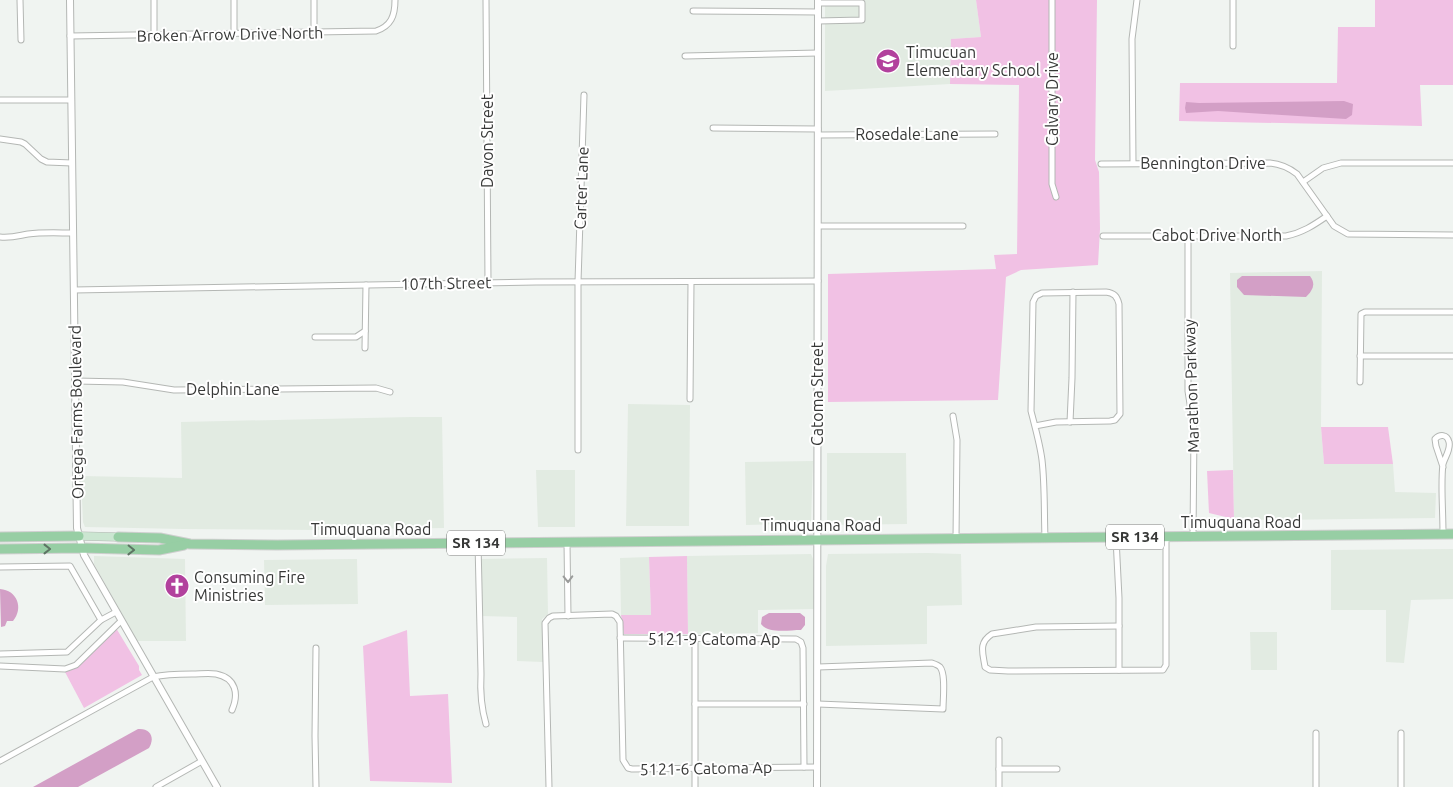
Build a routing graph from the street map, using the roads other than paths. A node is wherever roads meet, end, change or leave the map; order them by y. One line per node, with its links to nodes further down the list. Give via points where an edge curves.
1 (20, 0): 19 (street)
2 (70, 0): 18 (street, Ortega Farms Boulevard)
3 (154, 0): 17 (street)
4 (234, 0): 16 (street)
5 (314, 0): 15 (street)
6 (395, 0): 15 (street, Broken Arrow Drive North, via 395,13 383,29)
7 (486, 0): 47 (street, Davon Street)
8 (1052, 0): 35 (street, Calvary Drive, via 1052,184)
9 (1137, 0): 32 (street, via 1132,39)
10 (1233, 0): 20 (street)
11 (818, 1): 13 (street, Catoma Street); 14 (street, via 862,3 862,20)
12 (693, 11): 13 (street)
13 (818, 12): 14 (street, Catoma Street)
14 (818, 21): 21 (street, Catoma Street)
15 (314, 32): 16 (street, Broken Arrow Drive North)
16 (234, 34): 17 (street, Broken Arrow Drive North)
17 (154, 35): 18 (street, Broken Arrow Drive North)
18 (70, 36): 25 (street, Ortega Farms Boulevard)
19 (21, 40)
20 (1233, 46)
21 (818, 53): 22 (street); 27 (street, Catoma Street)
22 (685, 56)
23 (584, 94): 45 (street, Carter Lane)
24 (0, 100): 25 (street)
25 (71, 100): 31 (street, Ortega Farms Boulevard)
26 (713, 128): 27 (street, Rosedale Lane)
27 (818, 132): 28 (street, Rosedale Lane); 37 (street, Catoma Street)
28 (995, 134)
29 (0, 139): 31 (street, via 25,144 41,160)
30 (1453, 162): 34 (street, via 1341,163 1323,168)
31 (72, 163): 39 (street, Ortega Farms Boulevard)
32 (1132, 163): 33 (street, Bennington Drive); 34 (street, Bennington Drive, via 1280,164 1290,168)
33 (1101, 164)
34 (1303, 182): 36 (street, Bennington Drive)
35 (1056, 197)
36 (1327, 216): 40 (street, Bennington Drive, via 1334,226 1348,234); 43 (street, Cabot Drive North, via 1305,230 1286,236)
37 (818, 226): 38 (street); 44 (street, Catoma Street)
38 (963, 226)
39 (73, 233): 41 (street); 49 (street, Ortega Farms Boulevard)
40 (1453, 235)
41 (0, 236)
42 (1103, 236): 43 (street, Cabot Drive North)
43 (1188, 236): 72 (street, Marathon Parkway, via 1188,391 1194,430)
44 (818, 281): 46 (street, 107th Street); 76 (street, Catoma Street)
45 (578, 282): 46 (street, 107th Street); 47 (street, 107th Street); 64 (street, Carter Lane)
46 (691, 282): 60 (street)
47 (488, 283): 48 (street, 107th Street)
48 (366, 285): 49 (street, 107th Street); 52 (street)
49 (74, 290): 57 (street, Ortega Farms Boulevard)
50 (1072, 292): 62 (street); 62 (street, via 1112,293 1118,300 1120,414 1110,421); 63 (street, via 1042,293 1033,302 1031,411)
51 (1453, 312): 55 (street, via 1365,312 1360,318)
52 (366, 331): 53 (street, via 356,337); 54 (street)
53 (315, 337)
54 (365, 348)
55 (1360, 356): 56 (street); 58 (street)
56 (1453, 356)
57 (76, 381): 59 (street, Delphin Lane, via 122,382 174,390 376,388); 68 (street, Ortega Farms Boulevard)
58 (1360, 382)
59 (390, 392)
60 (690, 399)
61 (953, 416): 75 (street, via 957,440)
62 (1070, 422): 63 (street)
63 (1035, 426): 73 (street, via 1042,458)
64 (578, 450)
65 (1443, 467): 65 (street, via 1449,441 1441,435 1435,439); 66 (street)
66 (1443, 534): 67 (main road, Timuquana Road / SR 134); 72 (main road, Timuquana Road / SR 134)
67 (1453, 534)
68 (79, 536): 69 (main road, Timuquana Road / SR 134); 70 (main road, Timuquana Road / SR 134); 80 (street, Ortega Farms Boulevard)
69 (0, 537)
70 (118, 537): 79 (main road, Timuquana Road / SR 134, via 160,538)
71 (1166, 537): 72 (main road, Timuquana Road / SR 134); 74 (main road, Timuquana Road / SR 134); 94 (street, via 1165,668)
72 (1193, 537)
73 (1046, 538): 74 (main road, Timuquana Road / SR 134); 75 (main road, Timuquana Road / SR 134)
74 (1116, 538): 87 (street)
75 (956, 539): 76 (main road, Timuquana Road / SR 134)
76 (817, 540): 77 (main road, Timuquana Road / SR 134); 93 (street, Catoma Street)
77 (567, 542): 78 (main road, Timuquana Road / SR 134); 84 (street, one-way to 84)
78 (478, 543): 79 (main road, Timuquana Road / SR 134); 100 (street, via 481,703)
79 (190, 544): 80 (main road, Timuquana Road / SR 134, one-way to 79, via 160,550)
80 (82, 548): 81 (main road, Timuquana Road / SR 134, one-way to 80); 83 (street, Ortega Farms Boulevard)
81 (0, 549)
82 (0, 567): 85 (street, via 70,566)
83 (116, 612): 85 (street); 86 (street, Ortega Farms Boulevard)
84 (568, 616): 88 (street, 5121-6 Catoma Ap, via 612,614 620,622); 114 (street, 5121-6 Catoma Ap, via 553,616 545,623)
85 (101, 620): 91 (street, via 67,652)
86 (121, 621): 92 (street, via 76,665 65,669); 95 (street, Ortega Farms Boulevard)
87 (1119, 626): 94 (street); 94 (street, via 1036,628 992,634 984,640 982,650 985,668 990,670)
88 (620, 638): 89 (street, 5121-9 Catoma Ap); 108 (street, 5121-6 Catoma Ap, via 625,765 632,769)
89 (695, 639): 96 (street); 97 (street, 5121-9 Catoma Ap, via 796,639 803,648)
90 (316, 648): 113 (street)
91 (0, 654)
92 (0, 666)
93 (818, 667): 98 (street, Catoma Street); 98 (street, via 938,665 943,674 943,709)
94 (1119, 670)
95 (153, 677): 99 (street, via 167,674 216,674 224,677 235,688 236,701); 104 (street); 105 (street, Ortega Farms Boulevard)
96 (695, 704): 97 (street); 108 (street)
97 (804, 704): 106 (street, 5121-9 Catoma Ap)
98 (818, 704): 107 (street, Catoma Street)
99 (232, 710)
100 (486, 724)
101 (1316, 733): 118 (street)
102 (1401, 733): 119 (street)
103 (999, 740): 109 (street)
104 (0, 761)
105 (202, 761): 111 (street); 112 (street, Ortega Farms Boulevard)
106 (804, 767): 107 (street, 5121-6 Catoma Ap); 108 (street, 5121-6 Catoma Ap)
107 (817, 767): 116 (street, Catoma Street)
108 (694, 768): 115 (street)
109 (999, 769): 110 (street); 117 (street)
110 (1057, 769)
111 (156, 787)
112 (217, 787)
113 (316, 787)
114 (549, 787)
115 (694, 787)
116 (817, 787)
117 (999, 787)
118 (1316, 787)
119 (1401, 787)

